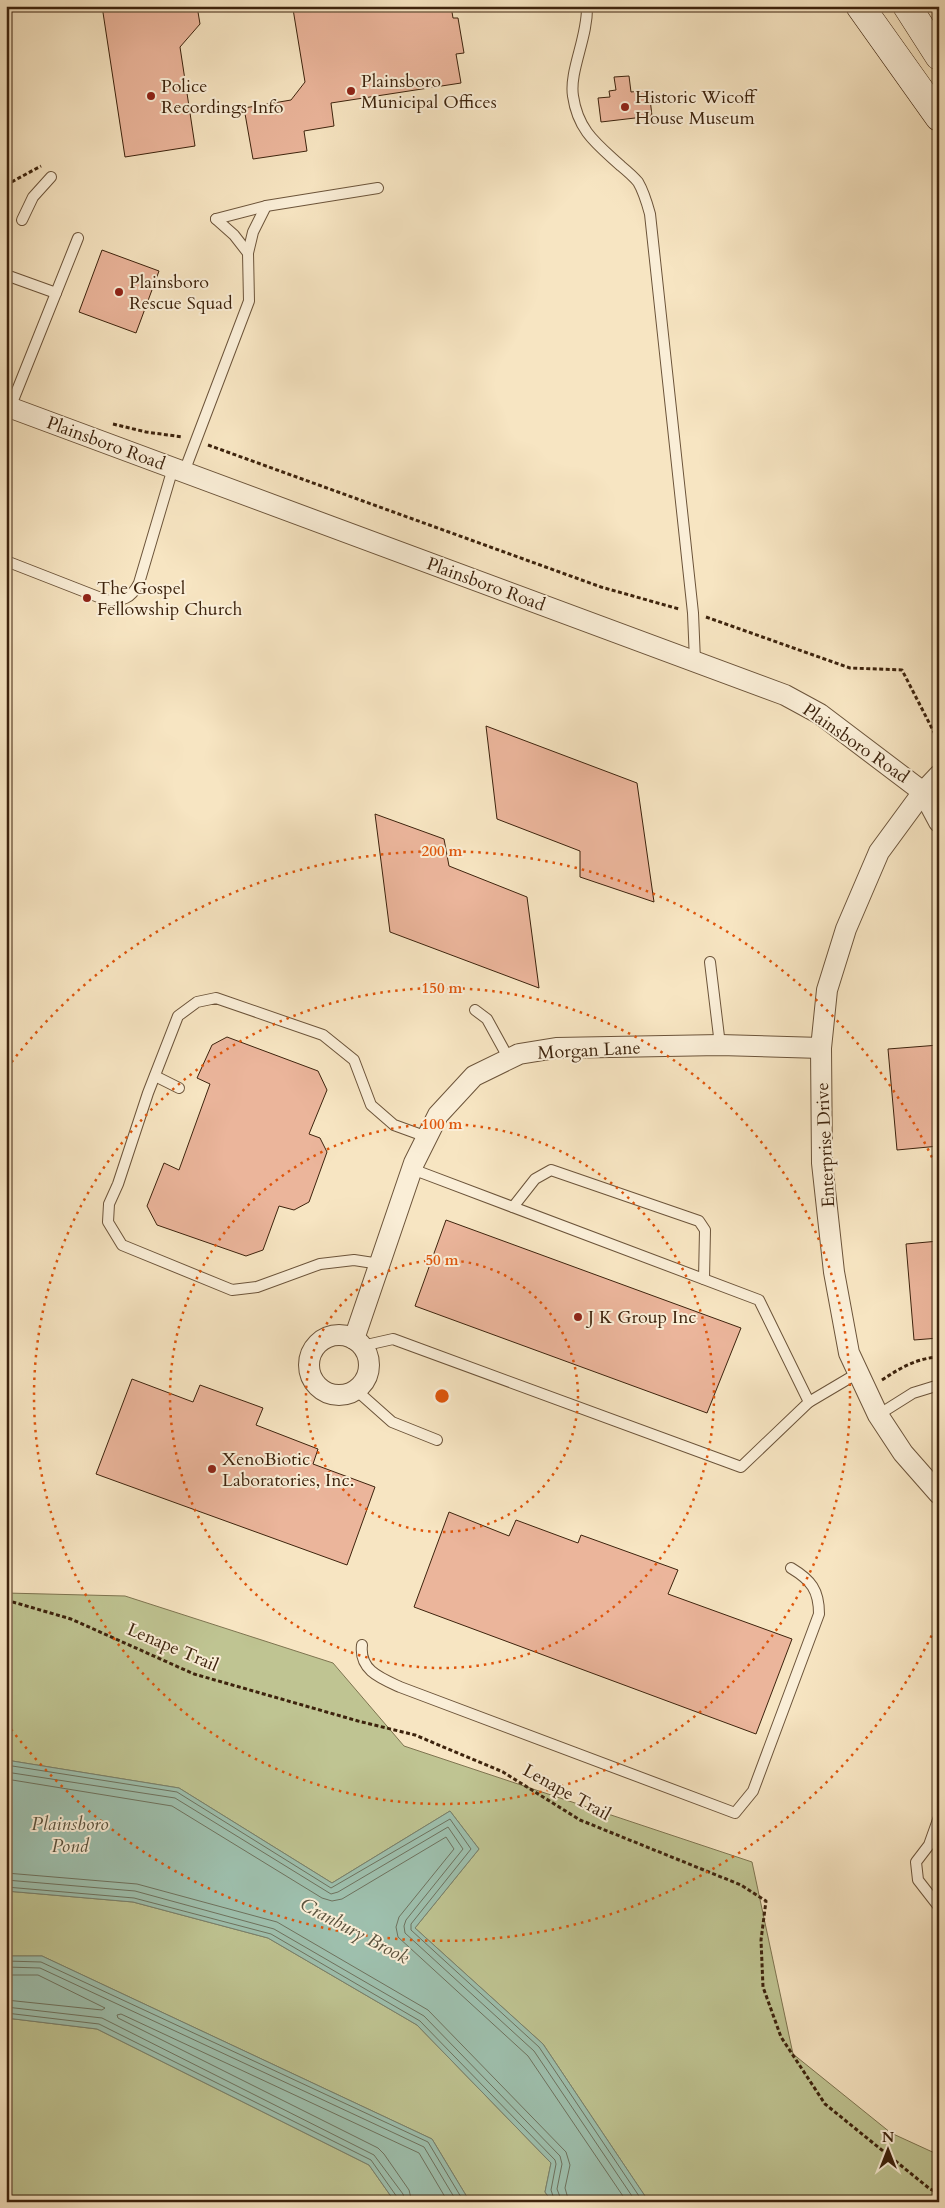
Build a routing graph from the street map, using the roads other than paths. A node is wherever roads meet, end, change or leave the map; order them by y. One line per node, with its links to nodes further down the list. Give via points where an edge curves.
1 (587, 6): 17 (lane, via 586,30 572,82 572,95 580,123 588,135 637,181 650,214)
2 (860, 6): 5 (street)
3 (907, 6): 4 (street)
4 (939, 56)
5 (939, 117)
6 (51, 177): 9 (lane, via 33,196)
7 (378, 188): 8 (lane)
8 (266, 206): 11 (lane); 11 (lane, via 216,219)
9 (22, 220)
10 (78, 238): 13 (lane)
11 (248, 253): 15 (lane, via 249,301 196,440)
12 (6, 275): 13 (lane)
13 (56, 293): 14 (lane)
14 (8, 407): 15 (street, Plainsboro Road)
15 (178, 470): 16 (lane, via 139,583 129,597 106,600); 17 (street, Plainsboro Road)
16 (6, 561)
17 (696, 661): 19 (street, Plainsboro Road, via 785,696 820,714)
18 (939, 775): 19 (street, Plainsboro Road)
19 (931, 794): 20 (street); 24 (street, Enterprise Drive, via 879,852 846,930 827,990)
20 (939, 822)
21 (710, 962): 23 (lane)
22 (475, 1010): 25 (lane, via 487,1019)
23 (720, 1045): 24 (street, Morgan Lane); 25 (street, Morgan Lane, via 556,1048 519,1054)
24 (821, 1048): 34 (street, Enterprise Drive, via 822,1163 834,1272 849,1353)
25 (509, 1060): 28 (street, Morgan Lane, via 474,1076 438,1115)
26 (155, 1076): 27 (lane); 28 (lane, via 178,1016 197,1002 216,998 323,1035 354,1060 371,1106 394,1125); 31 (lane, via 109,1204 108,1222 122,1245 232,1290 257,1288 320,1264 354,1260)
27 (179, 1088)
28 (427, 1137): 29 (street, Morgan Lane)
29 (412, 1169): 30 (lane); 31 (street, Morgan Lane)
30 (513, 1207): 32 (lane); 32 (lane, via 535,1179 551,1170 699,1221 705,1230)
31 (380, 1264): 33 (street, Morgan Lane)
32 (704, 1279): 37 (lane, via 759,1300)
33 (358, 1343): 36 (street, via 369,1360 369,1371); 36 (street, via 343,1336 325,1339 312,1351 309,1361 313,1381 320,1389 329,1394); 37 (lane, via 392,1339 741,1467)
34 (858, 1373): 37 (lane); 38 (street, Enterprise Drive)
35 (939, 1385): 38 (lane, via 913,1393)
36 (356, 1390): 39 (lane, via 392,1422)
37 (809, 1402)
38 (878, 1415): 40 (street, Enterprise Drive, via 903,1453)
39 (437, 1440)
40 (939, 1494)
41 (791, 1568): 42 (lane, via 814,1588 819,1600 818,1614 753,1791 735,1813 400,1687 375,1675 364,1664)
42 (362, 1645)
43 (939, 1817): 44 (lane, via 929,1845 916,1862 918,1880)
44 (939, 1907)

